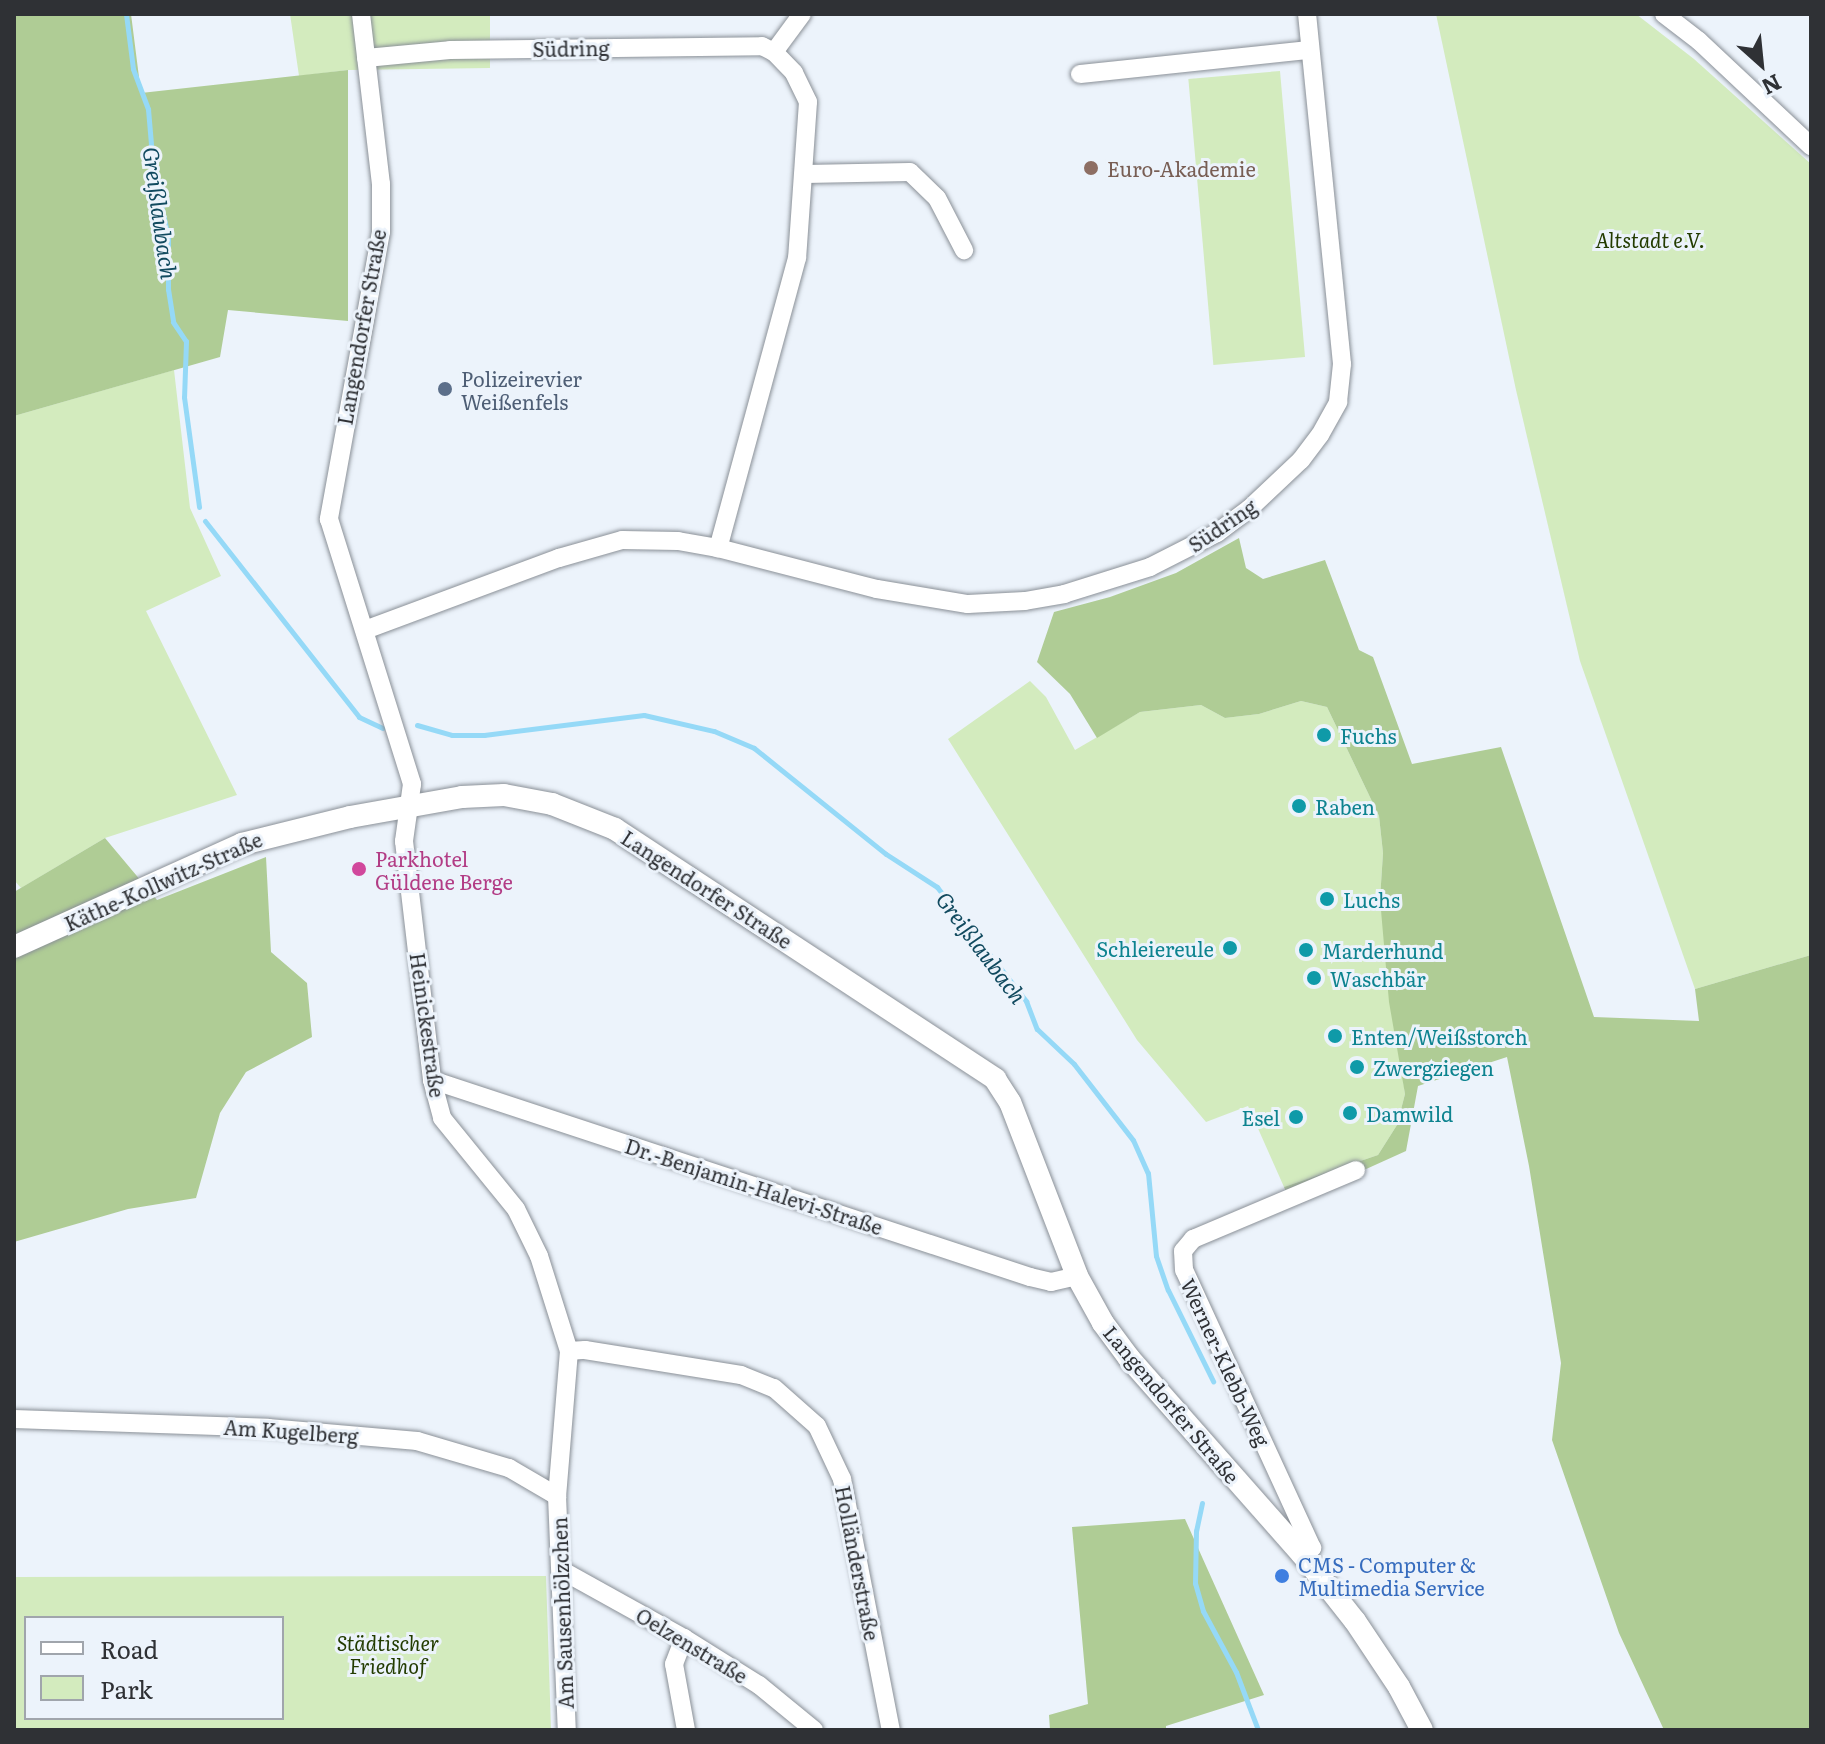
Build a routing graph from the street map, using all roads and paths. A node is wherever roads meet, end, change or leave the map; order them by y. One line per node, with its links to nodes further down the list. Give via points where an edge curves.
1 (361, 14): 7 (street, Langendorfer Straße)
2 (802, 14): 6 (street)
3 (1307, 14): 5 (street, Südring)
4 (1664, 14): 9 (street)
5 (1310, 50): 8 (street); 12 (street, Südring, via 1342,364 1338,402 1301,460 1249,509 1217,533 1150,567 1025,601 968,604 877,589)
6 (774, 52): 7 (street, Südring, via 762,46 450,50); 10 (street, via 794,73 808,102)
7 (366, 58): 13 (street, Langendorfer Straße, via 381,184 381,232 329,519)
8 (1080, 74)
9 (1811, 146)
10 (805, 174): 11 (street, via 910,172 937,198); 12 (street, via 797,258)
11 (964, 250)
12 (718, 548): 13 (street, Südring, via 622,540)
13 (365, 630): 14 (street, Langendorfer Straße, via 412,784)
14 (410, 806): 15 (main road, Käthe-Kollwitz-Straße, via 242,844); 16 (street, Heinickestraße, via 404,841); 18 (main road, Langendorfer Straße, via 504,795 552,804 615,829 986,1071 1010,1102)
15 (14, 947)
16 (432, 1080): 18 (street, Dr.-Benjamin-Halevi-Straße, via 1030,1277 1051,1282); 19 (street, Heinickestraße, via 442,1118 516,1209 539,1256)
17 (1356, 1170): 22 (street, Werner-Klebb-Weg, via 1193,1239 1183,1251 1184,1270 1312,1548)
18 (1077, 1276): 22 (main road, Langendorfer Straße, via 1129,1358)
19 (569, 1351): 21 (street, Heinickestraße); 28 (street, Holländerstraße, via 741,1375 774,1388 817,1426 842,1479)
20 (14, 1419): 21 (street, Am Kugelberg, via 268,1428 417,1441 509,1468)
21 (557, 1496): 23 (street, Am Sausenhölzchen)
22 (1302, 1554): 29 (main road, Langendorfer Straße, via 1378,1653)
23 (563, 1571): 24 (street, Oelzenstraße); 25 (street, Am Sausenhölzchen)
24 (684, 1638): 26 (street, via 674,1664); 27 (street, Oelzenstraße, via 759,1685)
25 (567, 1730)
26 (686, 1730)
27 (814, 1730)
28 (891, 1730)
29 (1422, 1730)

